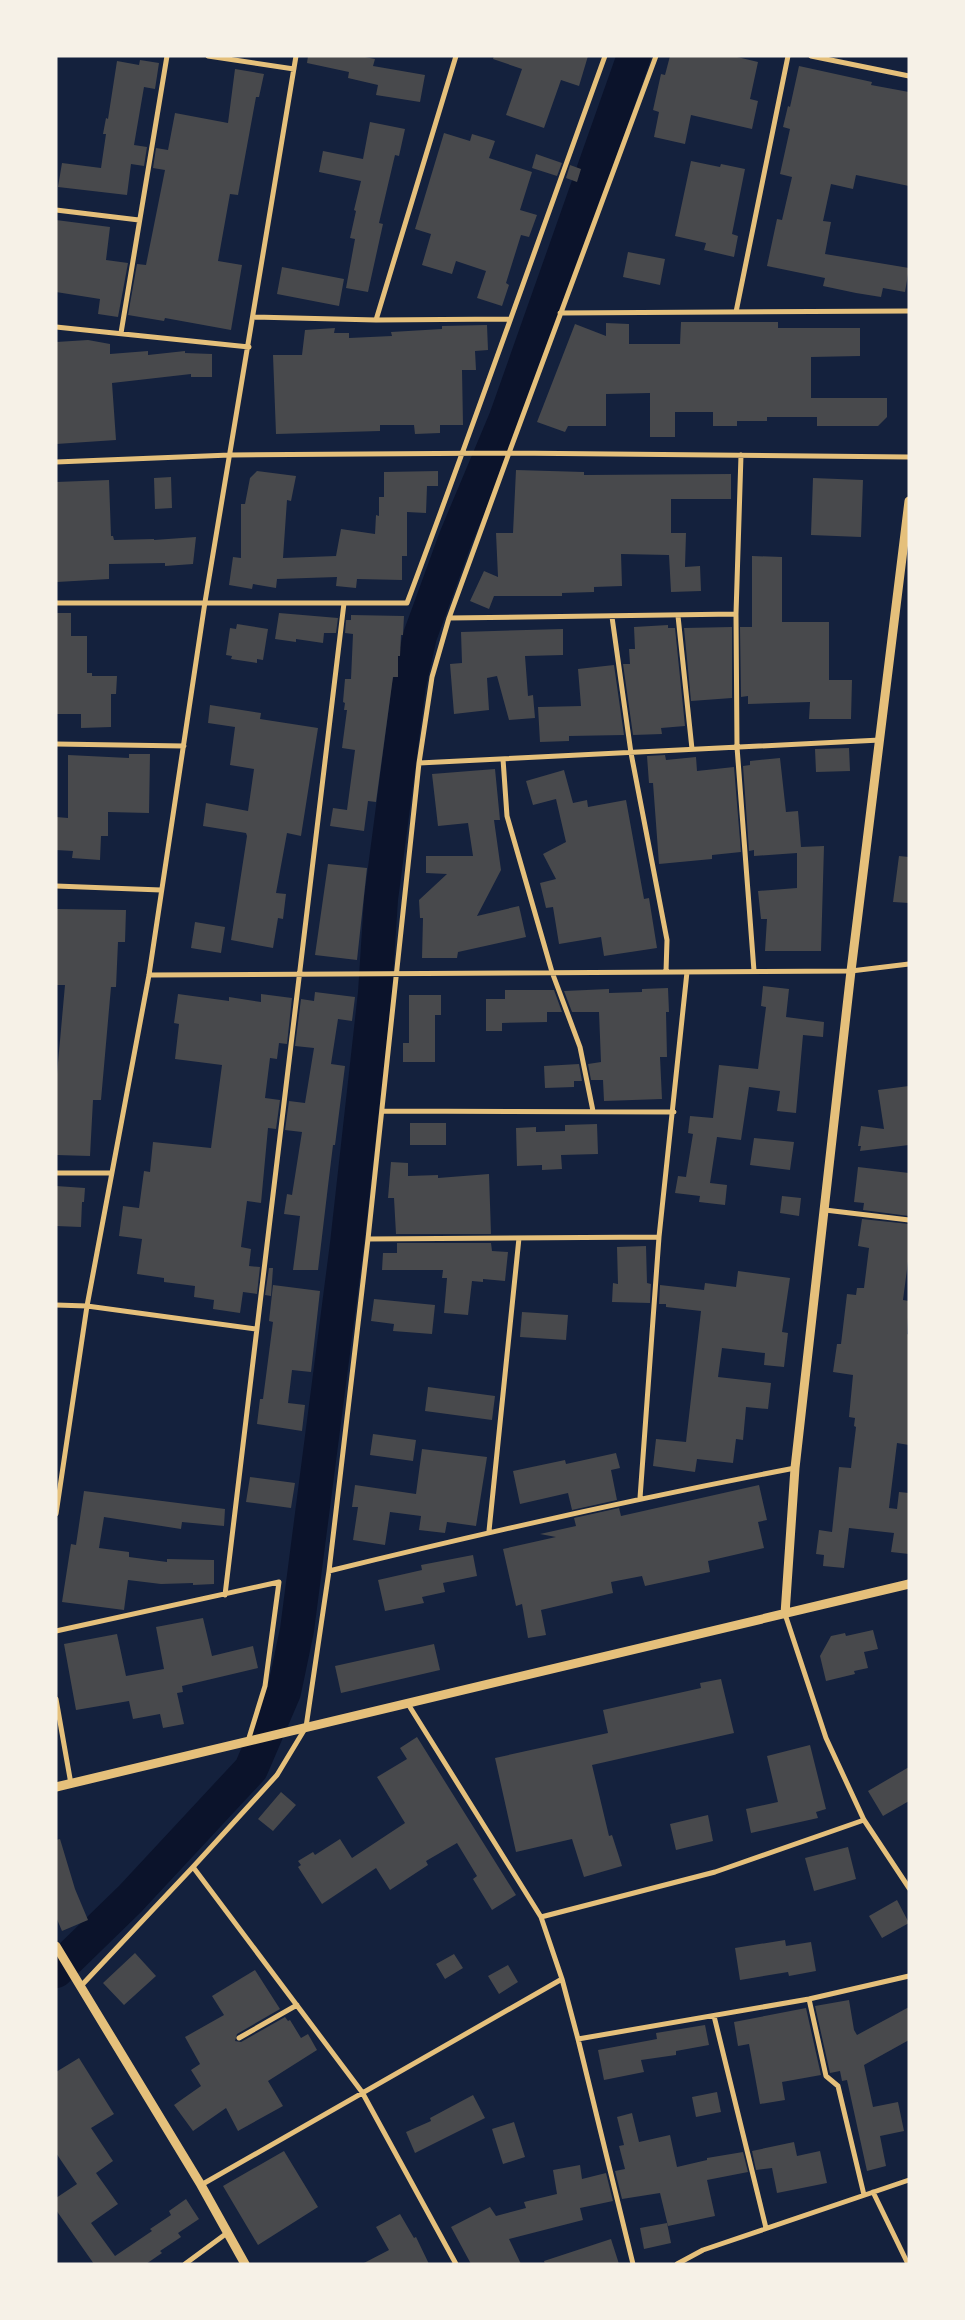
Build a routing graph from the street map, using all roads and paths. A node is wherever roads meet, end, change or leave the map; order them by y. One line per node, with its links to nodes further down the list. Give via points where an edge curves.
1 (168, 56): 12 (street)
2 (208, 56): 9 (street)
3 (296, 56): 9 (street)
4 (456, 56): 18 (street)
5 (605, 56): 17 (street)
6 (656, 56): 15 (street)
7 (788, 56): 14 (street)
8 (812, 56): 10 (street)
9 (294, 69): 16 (street)
10 (909, 76)
11 (56, 210): 12 (street)
12 (139, 220): 20 (street)
13 (909, 311): 14 (street)
14 (736, 312): 15 (street)
15 (560, 313): 22 (street)
16 (254, 317): 18 (street); 21 (street)
17 (509, 319): 18 (street); 23 (street)
18 (376, 320)
19 (56, 327): 20 (street)
20 (121, 333): 21 (street)
21 (249, 347): 24 (street)
22 (508, 452): 23 (street); 25 (street); 35 (street)
23 (464, 453): 24 (street); 31 (street, via 407,603)
24 (230, 455): 27 (street); 30 (street)
25 (741, 455): 26 (street); 32 (street)
26 (909, 457)
27 (56, 462)
28 (909, 501): 36 (street)
29 (56, 602): 30 (street)
30 (205, 602): 31 (street); 38 (street)
31 (344, 603): 54 (street)
32 (736, 614): 33 (street); 39 (street)
33 (678, 616): 34 (street); 40 (street)
34 (612, 617): 35 (street); 41 (street)
35 (449, 618): 43 (street, via 432,677)
36 (881, 740): 39 (street); 47 (street)
37 (56, 744): 38 (street)
38 (184, 746): 45 (street)
39 (737, 747): 40 (street); 48 (street)
40 (692, 749): 41 (street)
41 (631, 753): 42 (street); 50 (street, via 667,940)
42 (504, 759): 43 (street); 49 (street, via 507,816)
43 (419, 763): 52 (street)
44 (56, 886): 45 (street)
45 (161, 890): 53 (street)
46 (909, 964): 47 (street)
47 (851, 970): 48 (street); 60 (street)
48 (754, 971): 51 (street)
49 (552, 972): 50 (street); 52 (street); 56 (street, via 580,1048)
50 (666, 972): 51 (street)
51 (687, 972): 57 (street)
52 (397, 974): 54 (street); 55 (street)
53 (148, 975): 54 (street); 59 (street)
54 (298, 975): 67 (street)
55 (382, 1111): 56 (street); 64 (street)
56 (593, 1112): 57 (street)
57 (674, 1112): 62 (street)
58 (56, 1172): 59 (street)
59 (110, 1173): 66 (street)
60 (824, 1210): 61 (street); 68 (street)
61 (909, 1220)
62 (659, 1237): 63 (street); 69 (street)
63 (519, 1238): 64 (street); 71 (street)
64 (368, 1239): 72 (street)
65 (56, 1305): 66 (street)
66 (87, 1306): 67 (street); 70 (street)
67 (256, 1329): 74 (street)
68 (795, 1468): 69 (street); 75 (street)
69 (640, 1498): 71 (street)
70 (56, 1514)
71 (488, 1531): 72 (street)
72 (328, 1571): 79 (street)
73 (909, 1584): 75 (street)
74 (225, 1595): 76 (street); 80 (street, via 279,1582 265,1686)
75 (785, 1614): 78 (street); 83 (street, via 826,1738)
76 (56, 1632)
77 (56, 1699): 81 (street)
78 (408, 1704): 79 (street); 86 (street)
79 (306, 1727): 80 (street); 84 (street, via 277,1775)
80 (248, 1741): 81 (street)
81 (72, 1784): 82 (street)
82 (56, 1787)
83 (864, 1820): 85 (street); 86 (street, via 714,1872)
84 (194, 1867): 90 (street); 92 (street)
85 (909, 1888)
86 (541, 1918): 89 (street)
87 (58, 1948): 90 (street)
88 (909, 1976): 91 (street)
89 (562, 1979): 95 (street); 96 (street)
90 (80, 1987): 98 (street)
91 (809, 2000): 93 (street); 100 (street, via 826,2076 838,2086)
92 (297, 2005): 94 (street); 96 (street)
93 (714, 2016): 95 (street); 101 (street)
94 (239, 2038)
95 (578, 2039): 106 (street)
96 (362, 2092): 98 (street); 105 (street)
97 (909, 2180): 99 (street)
98 (201, 2185): 102 (street)
99 (873, 2192): 100 (street); 108 (street)
100 (864, 2195): 101 (street)
101 (766, 2228): 107 (street, via 703,2250)
102 (227, 2233): 103 (street); 104 (street)
103 (185, 2264)
104 (245, 2264)
105 (456, 2264)
106 (633, 2264)
107 (678, 2264)
108 (908, 2264)

